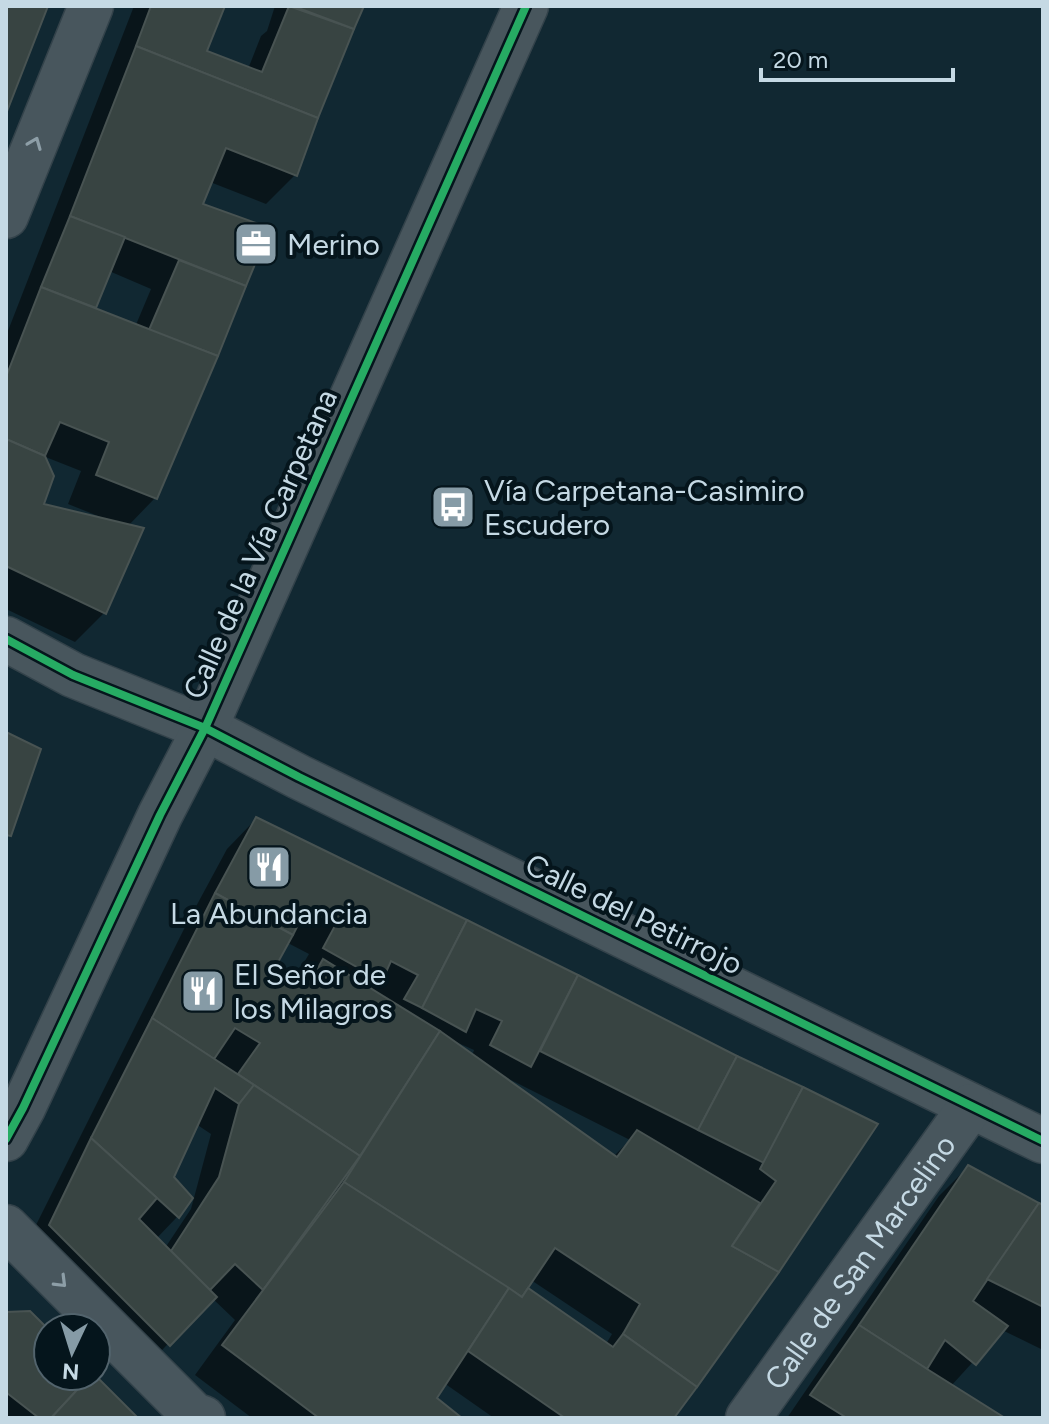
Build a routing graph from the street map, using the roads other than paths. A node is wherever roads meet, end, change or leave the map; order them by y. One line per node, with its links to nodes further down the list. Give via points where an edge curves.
1 (91, 6): 3 (street, one-way to 1)
2 (526, 6): 5 (street, Calle de la Vía Carpetana)
3 (6, 216)
4 (6, 639): 5 (street, Calle del Petirrojo, via 73,675)
5 (205, 728): 6 (street, Calle del Petirrojo); 7 (street, Calle de la Vía Carpetana)
6 (971, 1106): 8 (street, Calle del Petirrojo); 10 (street, Calle de San Marcelino)
7 (6, 1139)
8 (1043, 1141)
9 (6, 1227): 11 (street, one-way to 11, via 194,1415)
10 (750, 1417)
11 (203, 1418)

